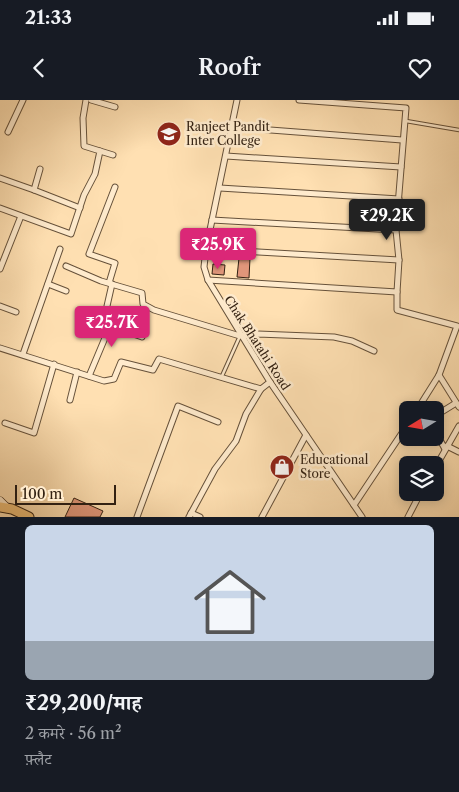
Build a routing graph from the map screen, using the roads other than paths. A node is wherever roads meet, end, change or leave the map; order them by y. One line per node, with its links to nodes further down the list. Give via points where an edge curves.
1 (23, 100): 13 (street)
2 (86, 100): 15 (street, via 84,146)
3 (91, 100): 8 (street)
4 (237, 100): 11 (street, Chak Bhatahi Road)
5 (299, 100): 7 (street)
6 (407, 100): 9 (street)
7 (351, 102): 9 (street)
8 (115, 108)
9 (406, 108): 10 (street)
10 (404, 121): 12 (lane); 14 (street)
11 (232, 127): 14 (street); 17 (street, Chak Bhatahi Road)
12 (459, 130)
13 (8, 132)
14 (402, 140): 18 (street)
15 (100, 151): 16 (street); 26 (street)
16 (113, 155)
17 (226, 156): 18 (street); 22 (street, Chak Bhatahi Road)
18 (401, 166): 24 (street)
19 (40, 169): 23 (street)
20 (0, 178): 23 (street)
21 (115, 187): 37 (street, via 89,254 115,263)
22 (220, 188): 24 (street); 28 (street, Chak Bhatahi Road)
23 (34, 190): 26 (street)
24 (399, 199): 29 (street)
25 (0, 208): 27 (street)
26 (80, 208): 27 (street, via 71,234)
27 (21, 216): 32 (street)
28 (212, 220): 29 (street); 31 (street, Chak Bhatahi Road)
29 (396, 230): 33 (street)
30 (60, 249): 38 (street)
31 (206, 249): 33 (street); 36 (street, Chak Bhatahi Road, via 204,267)
32 (3, 254): 35 (street)
33 (399, 260): 40 (street)
34 (66, 266): 37 (street)
35 (0, 269)
36 (208, 280): 40 (street); 44 (street, Chak Bhatahi Road)
37 (110, 283): 42 (street); 44 (street, via 142,293 143,304 154,310)
38 (48, 284): 39 (street); 48 (street)
39 (66, 291)
40 (397, 292): 51 (street, via 396,310 457,326)
41 (0, 306): 43 (street)
42 (107, 306)
43 (16, 312)
44 (240, 336): 47 (street, via 334,337); 53 (lane); 54 (street, Chak Bhatahi Road)
45 (142, 338): 52 (street, via 110,326)
46 (0, 348): 48 (street)
47 (374, 351)
48 (23, 354): 49 (street)
49 (54, 364): 50 (street); 61 (street, via 34,433)
50 (77, 372): 52 (street); 56 (street)
51 (440, 375): 57 (street); 58 (street)
52 (89, 376): 53 (street, via 110,380 116,376 121,362 153,370 159,360)
53 (222, 378): 55 (street)
54 (270, 382): 55 (street); 63 (street, Chak Bhatahi Road)
55 (261, 389): 73 (street, via 246,414 236,441 215,469)
56 (70, 400)
57 (423, 401)
58 (458, 405): 59 (street)
59 (444, 412)
60 (218, 422): 75 (street, via 178,406)
61 (5, 423)
62 (459, 426): 66 (street)
63 (306, 435): 71 (street, Chak Bhatahi Road); 77 (street)
64 (399, 438): 71 (street)
65 (444, 445): 66 (street)
66 (446, 448): 67 (street); 68 (street)
67 (459, 452)
68 (442, 456)
69 (0, 501): 72 (main road)
70 (416, 501): 79 (street)
71 (354, 505): 78 (street, Chak Bhatahi Road)
72 (3, 507): 74 (highway)
73 (190, 515): 76 (street)
74 (29, 517)
75 (137, 517)
76 (200, 517)
77 (262, 517)
78 (362, 517)
79 (408, 517)

